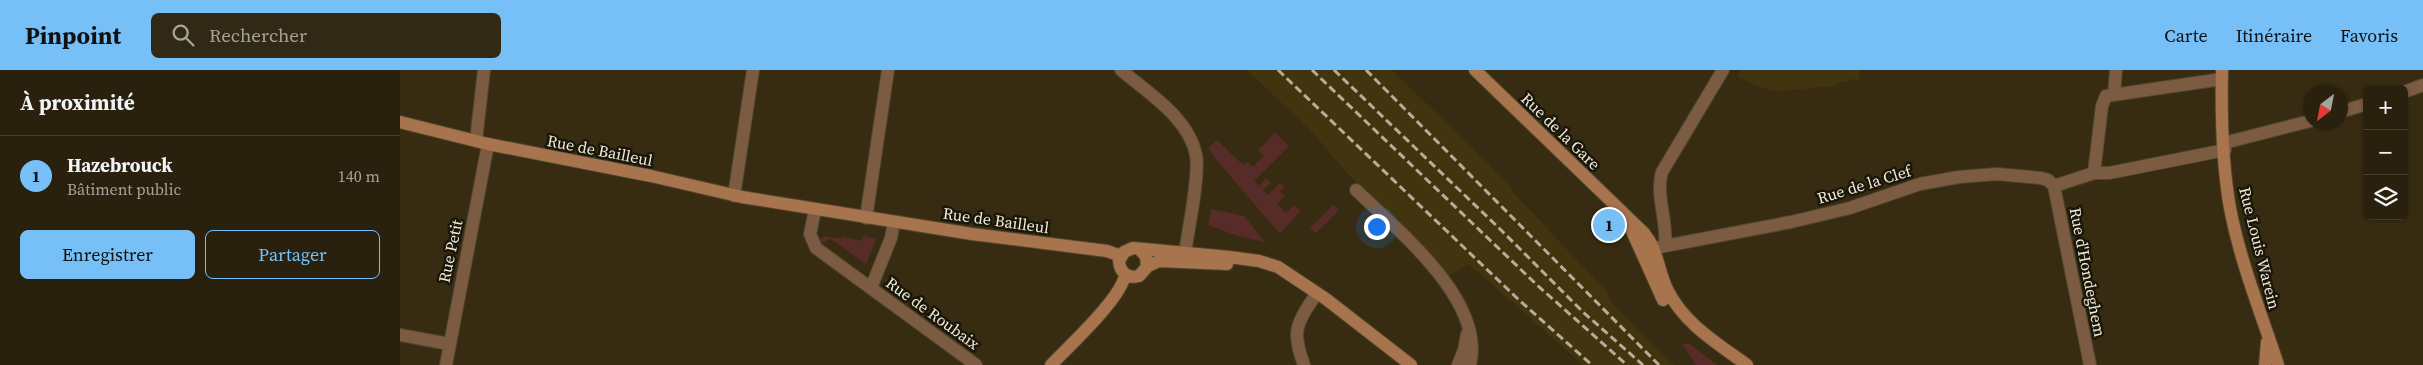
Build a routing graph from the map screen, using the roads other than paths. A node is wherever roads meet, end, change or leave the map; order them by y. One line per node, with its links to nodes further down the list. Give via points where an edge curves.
1 (484, 70): 14 (street, Rue Petit)
2 (753, 70): 19 (street)
3 (888, 70): 21 (street)
4 (1122, 70): 25 (street, via 1176,119 1186,130 1194,148 1196,166)
5 (1475, 70): 24 (main road, Rue de la Gare, via 1644,232)
6 (1723, 70): 24 (street, via 1667,162 1660,180 1666,232)
7 (2116, 70): 9 (street)
8 (2222, 74): 9 (street, via 2129,94); 15 (main road, Rue Louis Warein)
9 (2114, 94): 16 (street, via 2106,96 2102,103)
10 (2363, 105): 11 (street)
11 (2348, 110)
12 (400, 122): 14 (main road, Rue de Bailleul)
13 (2303, 122): 15 (street)
14 (482, 142): 19 (main road, Rue de Bailleul); 36 (street, Rue Petit)
15 (2224, 146): 16 (street, via 2109,173); 35 (main road, Rue Louis Warein, via 2231,212)
16 (2094, 173): 17 (street)
17 (2054, 186): 24 (street, Rue de la Clef, via 2041,178 1997,174 1959,177 1920,184 1858,206 1791,222); 47 (street, Rue d'Hondeghem)
18 (1356, 190): 33 (street, via 1433,266 1455,299)
19 (734, 196): 20 (main road, Rue de Bailleul)
20 (815, 210): 21 (main road, Rue de Bailleul); 30 (street, Rue de Roubaix, via 810,234 813,244)
21 (866, 218): 22 (main road, Rue de Bailleul)
22 (894, 222): 26 (main road, Rue de Bailleul, via 1108,251); 30 (street, via 890,242)
23 (1138, 249): 25 (main road); 26 (main road, via 1129,249); 27 (main road, via 1146,256)
24 (1654, 249): 45 (main road, via 1659,292 1676,318 1697,338); 46 (main road, via 1667,289 1684,316)
25 (1184, 254): 42 (main road, via 1254,260 1278,267 1320,294)
26 (1121, 256): 28 (main road, via 1119,266)
27 (1148, 266): 29 (main road); 31 (main road, via 1159,261 1253,266 1279,276)
28 (1125, 274): 29 (main road); 32 (main road)
29 (1138, 277): 32 (main road)
30 (871, 288): 38 (street, Rue de Roubaix)
31 (1313, 299): 40 (street, via 1300,319 1295,335); 41 (main road)
32 (1110, 303): 39 (main road)
33 (1467, 326): 43 (street, via 1465,347); 44 (street, via 1473,344)
34 (400, 335): 36 (street)
35 (2266, 335): 48 (main road, Rue Louis Warein); 49 (main road, Rue Louis Warein)
36 (449, 344): 37 (street, Rue Petit)
37 (446, 365)
38 (976, 365)
39 (1051, 365)
40 (1304, 365)
41 (1401, 365)
42 (1411, 365)
43 (1458, 365)
44 (1470, 365)
45 (1736, 365)
46 (1747, 365)
47 (2090, 365)
48 (2265, 365)
49 (2278, 365)

